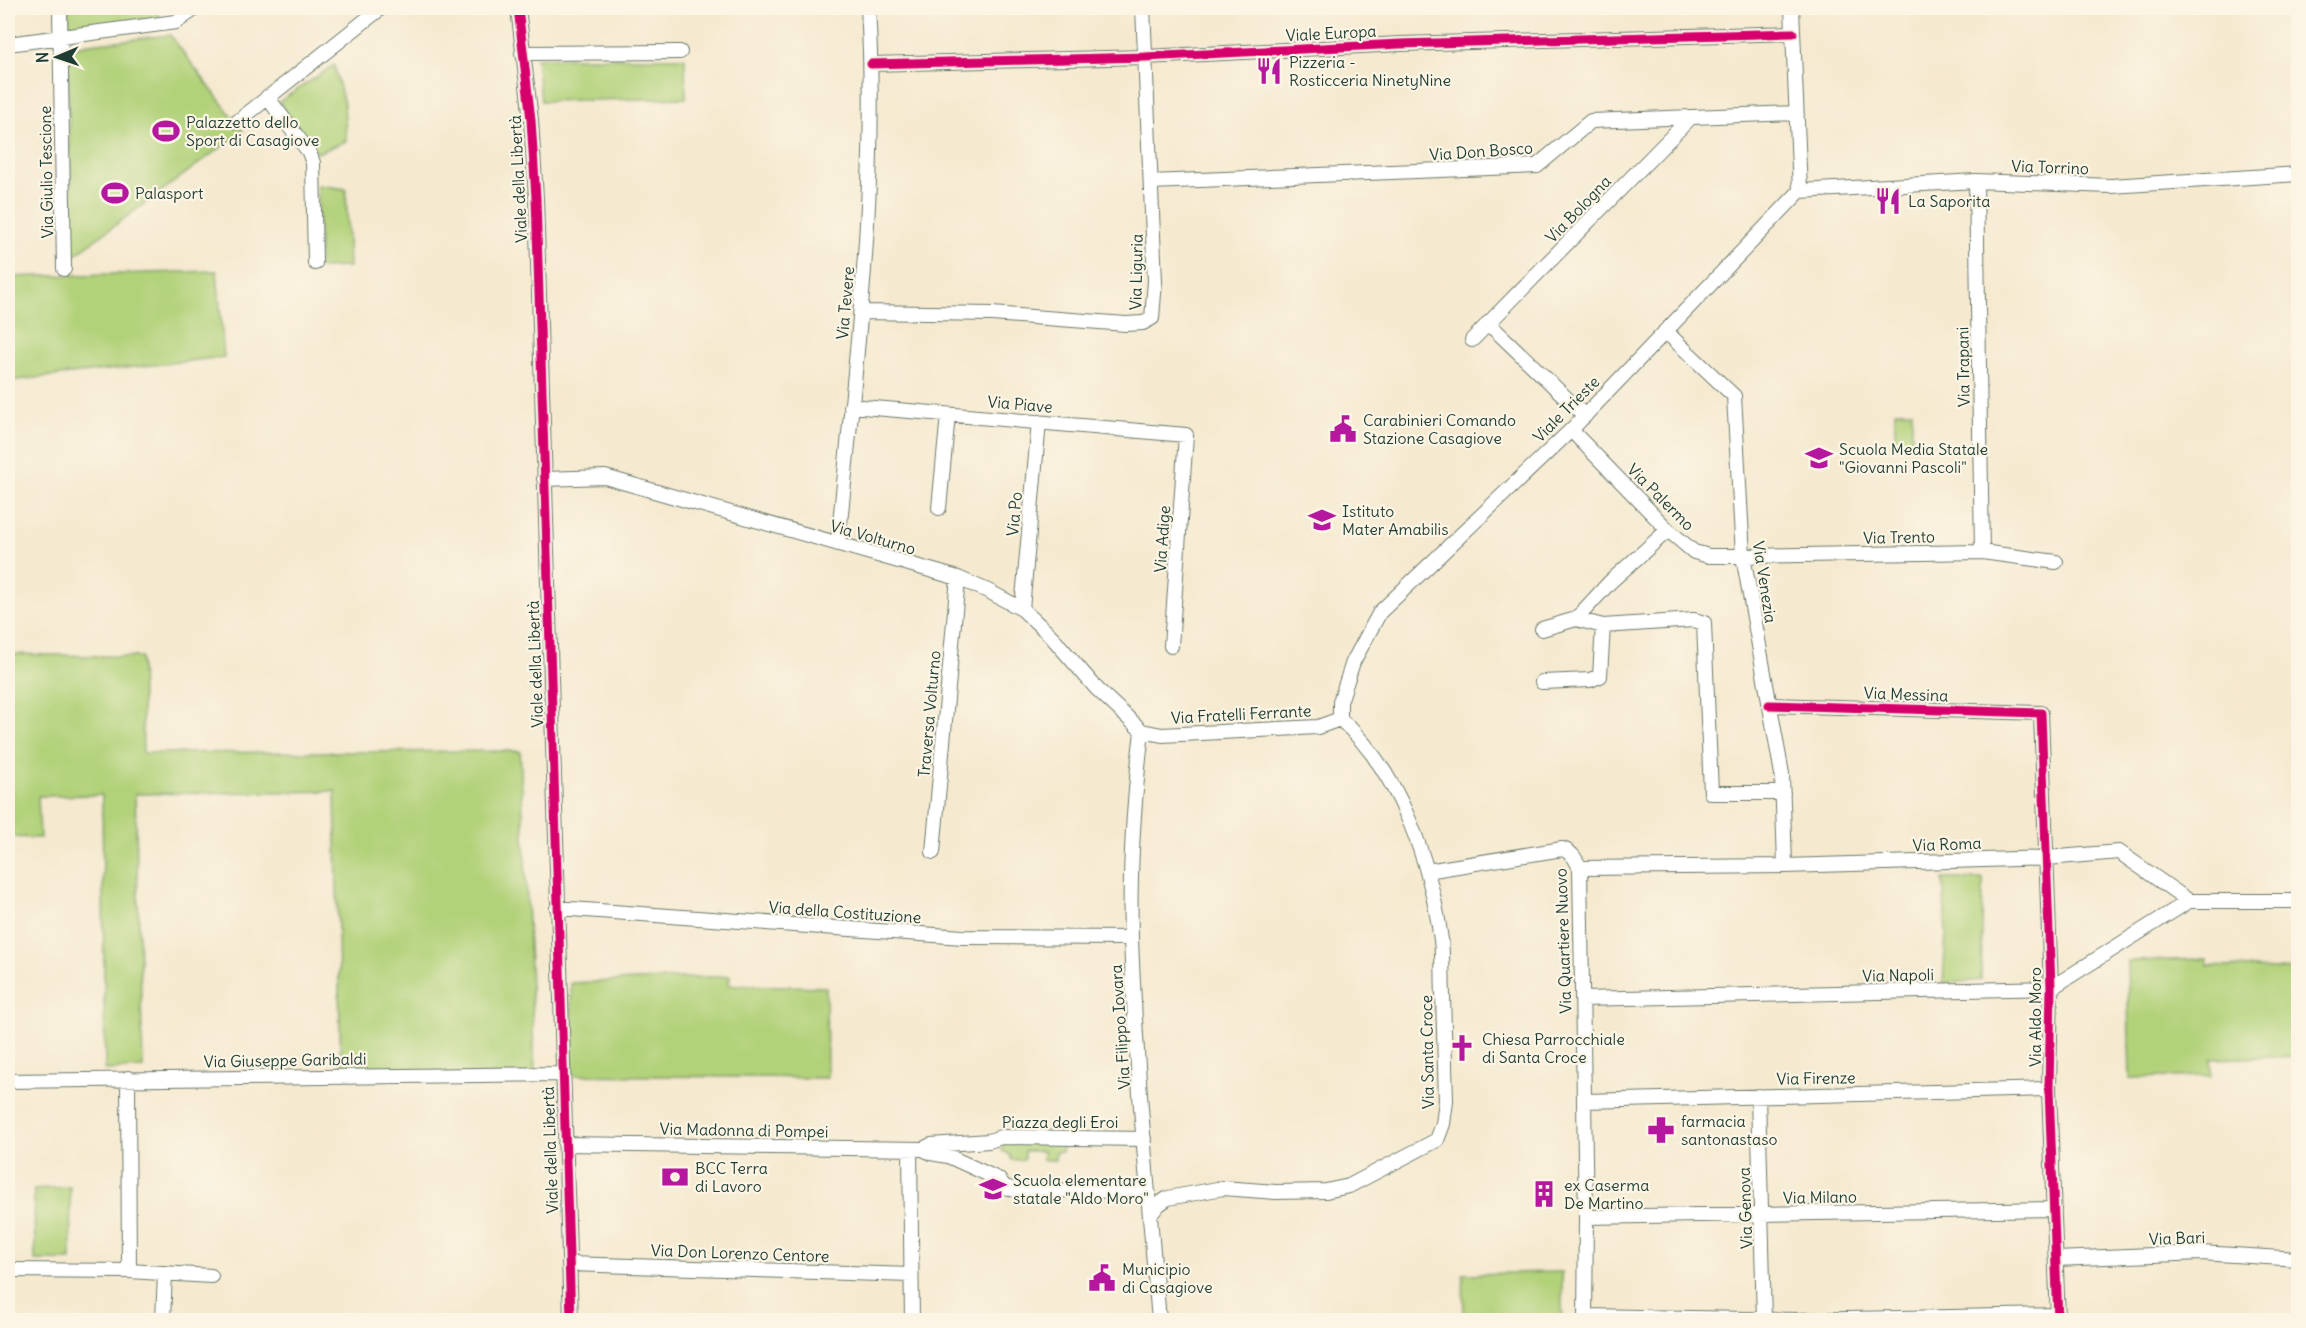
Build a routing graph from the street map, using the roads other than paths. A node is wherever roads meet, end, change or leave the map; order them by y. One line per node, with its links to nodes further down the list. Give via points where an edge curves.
1 (60, 8): 9 (street, Via Giulio Tescione)
2 (196, 8): 9 (street, via 176,22)
3 (380, 8): 15 (street)
4 (518, 8): 12 (street, Viale della Libertà)
5 (868, 8): 14 (street, Via Tevere)
6 (1143, 8): 13 (street, Via Liguria)
7 (1792, 8): 8 (street)
8 (1793, 33): 13 (street, Viale Europa, via 1400,44); 16 (street)
9 (61, 38): 10 (street); 24 (street, Via Giulio Tescione)
10 (8, 44)
11 (680, 52): 12 (street)
12 (522, 53): 35 (street, Viale della Libertà, via 536,198)
13 (1145, 57): 14 (street, Viale Europa); 21 (street, Via Liguria)
14 (871, 64): 25 (street, Via Tevere, via 869,215)
15 (267, 98): 18 (street); 23 (street, via 309,152 313,163)
16 (1796, 113): 17 (street, Via Don Bosco); 22 (street)
17 (1690, 117): 21 (street, Via Don Bosco, via 1591,121 1537,166); 26 (street, Via Bologna)
18 (237, 122)
19 (2298, 174): 20 (street, Via Torrino, via 2112,186)
20 (1976, 181): 22 (street, Via Torrino); 39 (street, Via Trapani)
21 (1151, 182): 25 (street, Via Liguria, via 1155,281 1152,318 1143,323 992,314)
22 (1800, 191): 27 (street, Viale Trieste)
23 (315, 263)
24 (64, 269)
25 (862, 312): 29 (street, Via Tevere)
26 (1488, 323): 28 (street, Via Bologna); 31 (street)
27 (1665, 331): 31 (street, Viale Trieste); 40 (street, Via Venezia, via 1734,396)
28 (1472, 340)
29 (851, 406): 30 (street, Via Piave); 38 (street, Via Tevere)
30 (948, 415): 32 (street, Via Piave); 36 (street)
31 (1585, 416): 33 (street, Viale Trieste)
32 (1039, 422): 34 (street, Via Piave); 43 (street, Via Po)
33 (1571, 430): 37 (street, Via Palermo); 51 (street, Viale Trieste, via 1380,612 1353,662 1340,702)
34 (1186, 435): 47 (street, Via Adige)
35 (544, 479): 38 (street, Via Volturno, via 605,477); 61 (street, Viale della Libertà)
36 (939, 508)
37 (1668, 530): 40 (street, Via Palermo, via 1694,552); 44 (street)
38 (838, 544): 42 (street, Via Volturno)
39 (1983, 552): 40 (street, Via Trento); 41 (street, Via Trento)
40 (1743, 556): 49 (street, Via Venezia)
41 (2056, 562)
42 (958, 578): 43 (street, Via Volturno); 54 (street, Traversa Volturno)
43 (1022, 609): 52 (street, Via Volturno)
44 (1576, 619): 45 (street); 46 (street)
45 (1603, 626): 48 (street, via 1600,676); 53 (street, via 1694,620 1704,623 1711,792)
46 (1542, 629)
47 (1171, 646)
48 (1542, 682)
49 (1769, 705): 50 (street, Via Messina); 53 (street, Via Venezia)
50 (2042, 713): 55 (street, Via Aldo Moro)
51 (1340, 719): 52 (street, Via Fratelli Ferrante, via 1318,727 1162,735); 58 (street, Via Santa Croce, via 1354,731 1388,778 1406,811)
52 (1142, 731): 62 (street, Via Filippo Iovara, via 1132,847)
53 (1783, 792): 56 (street, Via Venezia)
54 (933, 852)
55 (2047, 858): 56 (street, Via Roma); 59 (street, Via Roma, via 2120,852); 63 (street, Via Aldo Moro)
56 (1785, 866): 57 (street, Via Roma)
57 (1580, 868): 58 (street, Via Quartiere Nuovo, via 1574,856 1562,849); 64 (street, Via Quartiere Nuovo)
58 (1427, 871): 76 (street, Via Santa Croce, via 1442,962 1446,1101 1437,1140 1349,1186 1326,1191 1276,1192 1223,1188 1168,1198)
59 (2189, 901): 60 (street); 63 (street)
60 (2298, 901)
61 (557, 908): 62 (street, Via della Costituzione, via 963,937); 65 (street, Viale della Libertà)
62 (1131, 938): 71 (street, Via Filippo Iovara)
63 (2051, 988): 64 (street, Via Napoli); 68 (street, Via Aldo Moro)
64 (1582, 999): 70 (street, Via Quartiere Nuovo)
65 (562, 1074): 66 (street, Via Giuseppe Garibaldi); 72 (street, Viale della Libertà)
66 (128, 1078): 67 (street, Via Giuseppe Garibaldi); 83 (street)
67 (8, 1081)
68 (2049, 1089): 69 (street, Via Firenze); 75 (street, Via Aldo Moro)
69 (1758, 1096): 70 (street, Via Firenze); 77 (street, Via Genova)
70 (1584, 1101): 78 (street, Via Quartiere Nuovo)
71 (1144, 1139): 73 (street, Piazza degli Eroi, via 1001,1137); 74 (street, Via Filippo Iovara)
72 (565, 1144): 73 (street, Via Madonna di Pompei); 81 (street, Viale della Libertà)
73 (917, 1149): 74 (street, via 948,1156 1016,1190); 85 (street)
74 (1147, 1191): 76 (street, Via Filippo Iovara)
75 (2055, 1209): 77 (street, Via Milano); 79 (street, Via Aldo Moro)
76 (1150, 1215): 93 (street, Via Filippo Iovara)
77 (1762, 1215): 78 (street, Via Milano); 94 (street, Via Genova)
78 (1586, 1217): 87 (street, Via Quartiere Nuovo)
79 (2056, 1259): 80 (street, Via Bari, via 2201,1252); 88 (street, Via Aldo Moro)
80 (2298, 1259)
81 (569, 1264): 85 (street, Via Don Lorenzo Centore); 91 (street, Viale della Libertà)
82 (8, 1270): 83 (street)
83 (129, 1271): 84 (street)
84 (165, 1273): 86 (street); 90 (street)
85 (911, 1275): 92 (street)
86 (211, 1276)
87 (1585, 1318): 94 (street)
88 (2058, 1318): 89 (street)
89 (1898, 1319): 95 (street)
90 (163, 1320)
91 (571, 1320)
92 (912, 1320)
93 (1159, 1320)
94 (1764, 1320): 95 (street)
95 (1798, 1320)

